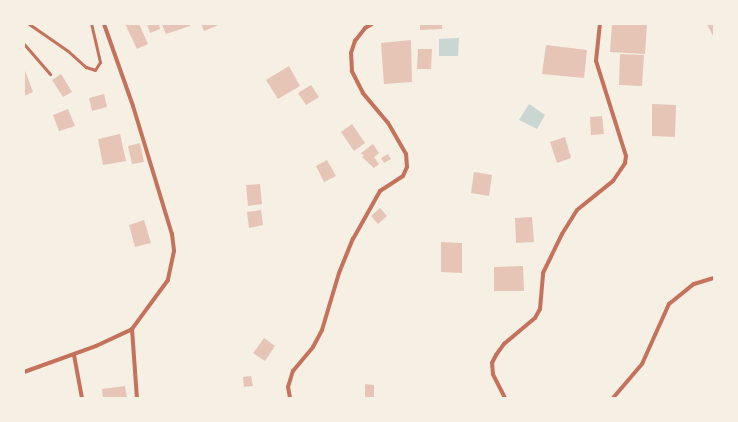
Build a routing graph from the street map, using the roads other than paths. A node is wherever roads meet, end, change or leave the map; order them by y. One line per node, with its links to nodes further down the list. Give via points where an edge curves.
1 (29, 24): 2 (lane, via 86,67 94,70 100,62)
2 (91, 24)
3 (104, 24): 9 (street, via 133,106 172,234 173,265 168,280)
4 (372, 24): 14 (street, via 365,28 355,41 351,53 352,71 362,93 388,123 406,154 408,167 403,176 380,191 353,239 336,281 322,330 313,347 293,371 288,387)
5 (600, 24): 15 (street, via 596,61 626,156 625,164 613,181 577,210 543,273 540,309 535,318 504,344 496,355 492,363 493,374)
6 (24, 44): 7 (lane)
7 (50, 74)
8 (714, 278): 16 (street, via 694,284 669,304 642,364)
9 (132, 329): 10 (street); 13 (street)
10 (74, 354): 11 (street); 12 (street)
11 (24, 372)
12 (82, 398)
13 (137, 398)
14 (290, 398)
15 (505, 398)
16 (613, 398)

